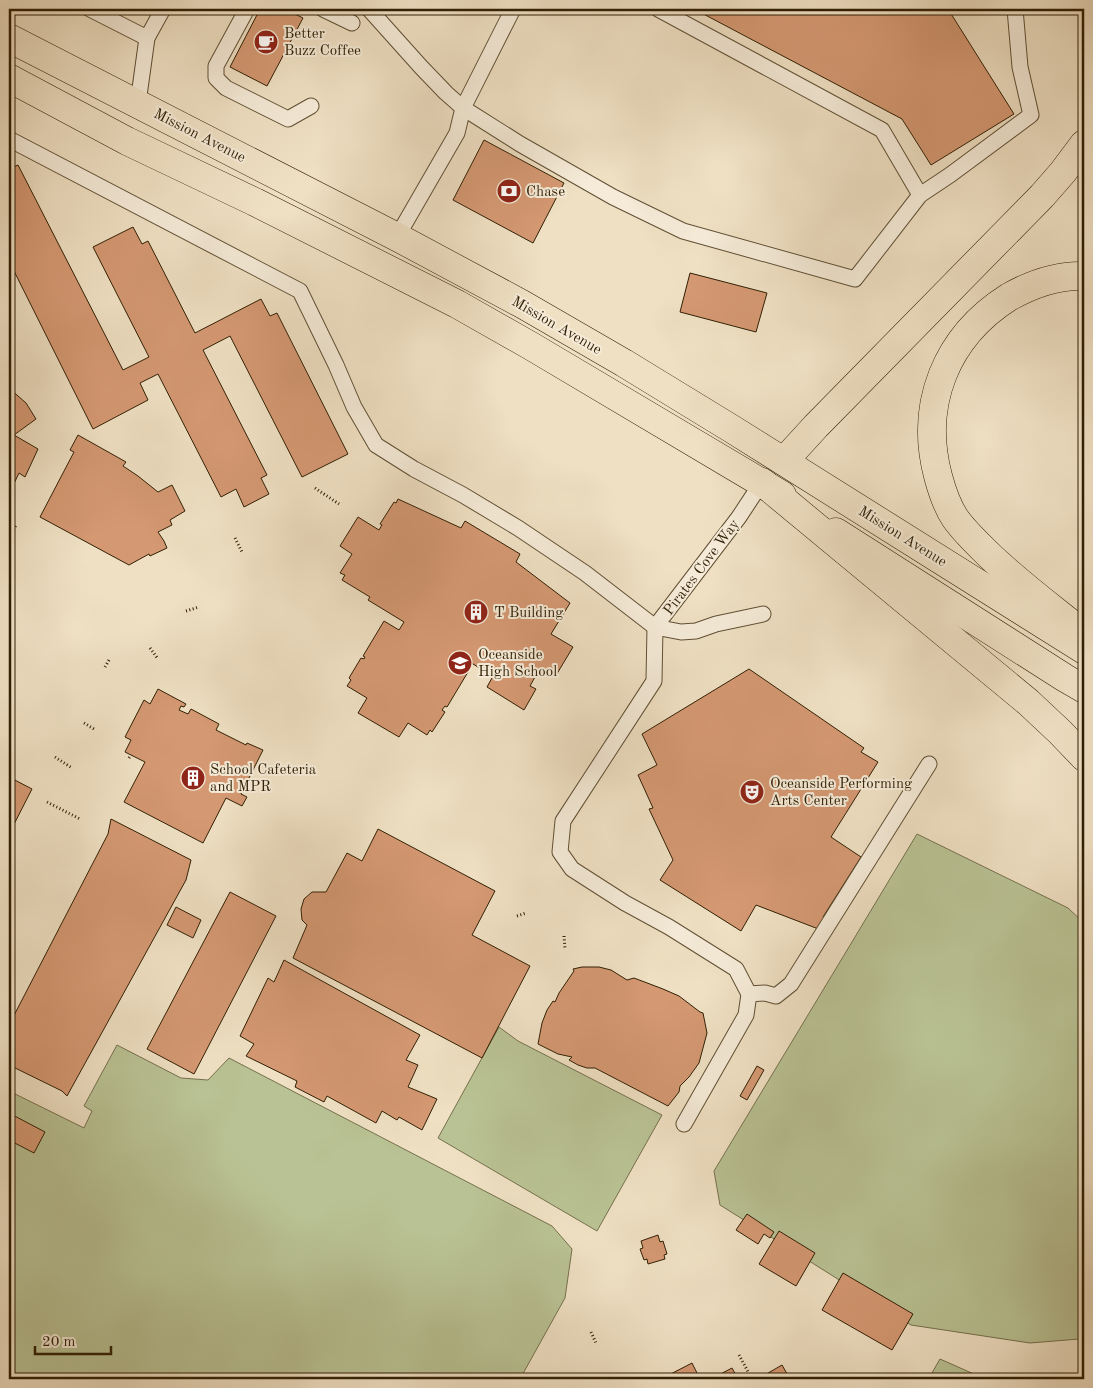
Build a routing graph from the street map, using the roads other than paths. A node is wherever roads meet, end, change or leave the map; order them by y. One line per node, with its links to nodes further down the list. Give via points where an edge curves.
1 (90, 9): 11 (lane)
2 (162, 9): 11 (lane)
3 (247, 9): 14 (lane, via 216,66 216,78 226,88 288,119)
4 (323, 9): 9 (lane)
5 (369, 9): 15 (lane, via 421,68)
6 (513, 9): 15 (lane)
7 (658, 9): 18 (lane, via 882,130)
8 (1015, 9): 18 (lane, via 1020,68 1031,114)
9 (352, 24)
10 (9, 38): 13 (main road, Mission Avenue)
11 (147, 38): 13 (lane)
12 (9, 78): 19 (main road, Mission Avenue, via 127,141)
13 (138, 103): 20 (main road, Mission Avenue)
14 (310, 106)
15 (463, 108): 18 (lane, via 601,191 682,230 855,279); 20 (lane, via 457,133)
16 (9, 139): 25 (lane, Pirates Cove Way, via 300,291 354,407 376,445 518,528)
17 (1084, 144): 22 (main road, via 1042,196)
18 (920, 195)
19 (255, 202): 20 (main road, via 296,206 380,247 390,245); 23 (main road, Mission Avenue, via 458,304)
20 (397, 236): 22 (main road, Mission Avenue, via 548,318)
21 (1084, 276): 26 (main road, via 1046,280 1019,291 993,307 970,329 953,351 941,377 931,434 941,489 955,518 1000,566)
22 (784, 462): 23 (main road); 27 (main road, Mission Avenue)
23 (762, 482): 25 (lane, Pirates Cove Way); 28 (main road, Mission Avenue); 29 (main road, via 1028,702)
24 (763, 614): 25 (lane, via 696,631)
25 (655, 627): 31 (lane, via 654,681 563,821 560,852 572,869 736,969)
26 (1084, 634)
27 (1084, 650)
28 (1084, 689)
29 (1084, 757)
30 (929, 764): 31 (lane, via 790,984 776,996)
31 (749, 994): 32 (lane, via 746,1015)
32 (684, 1124)

